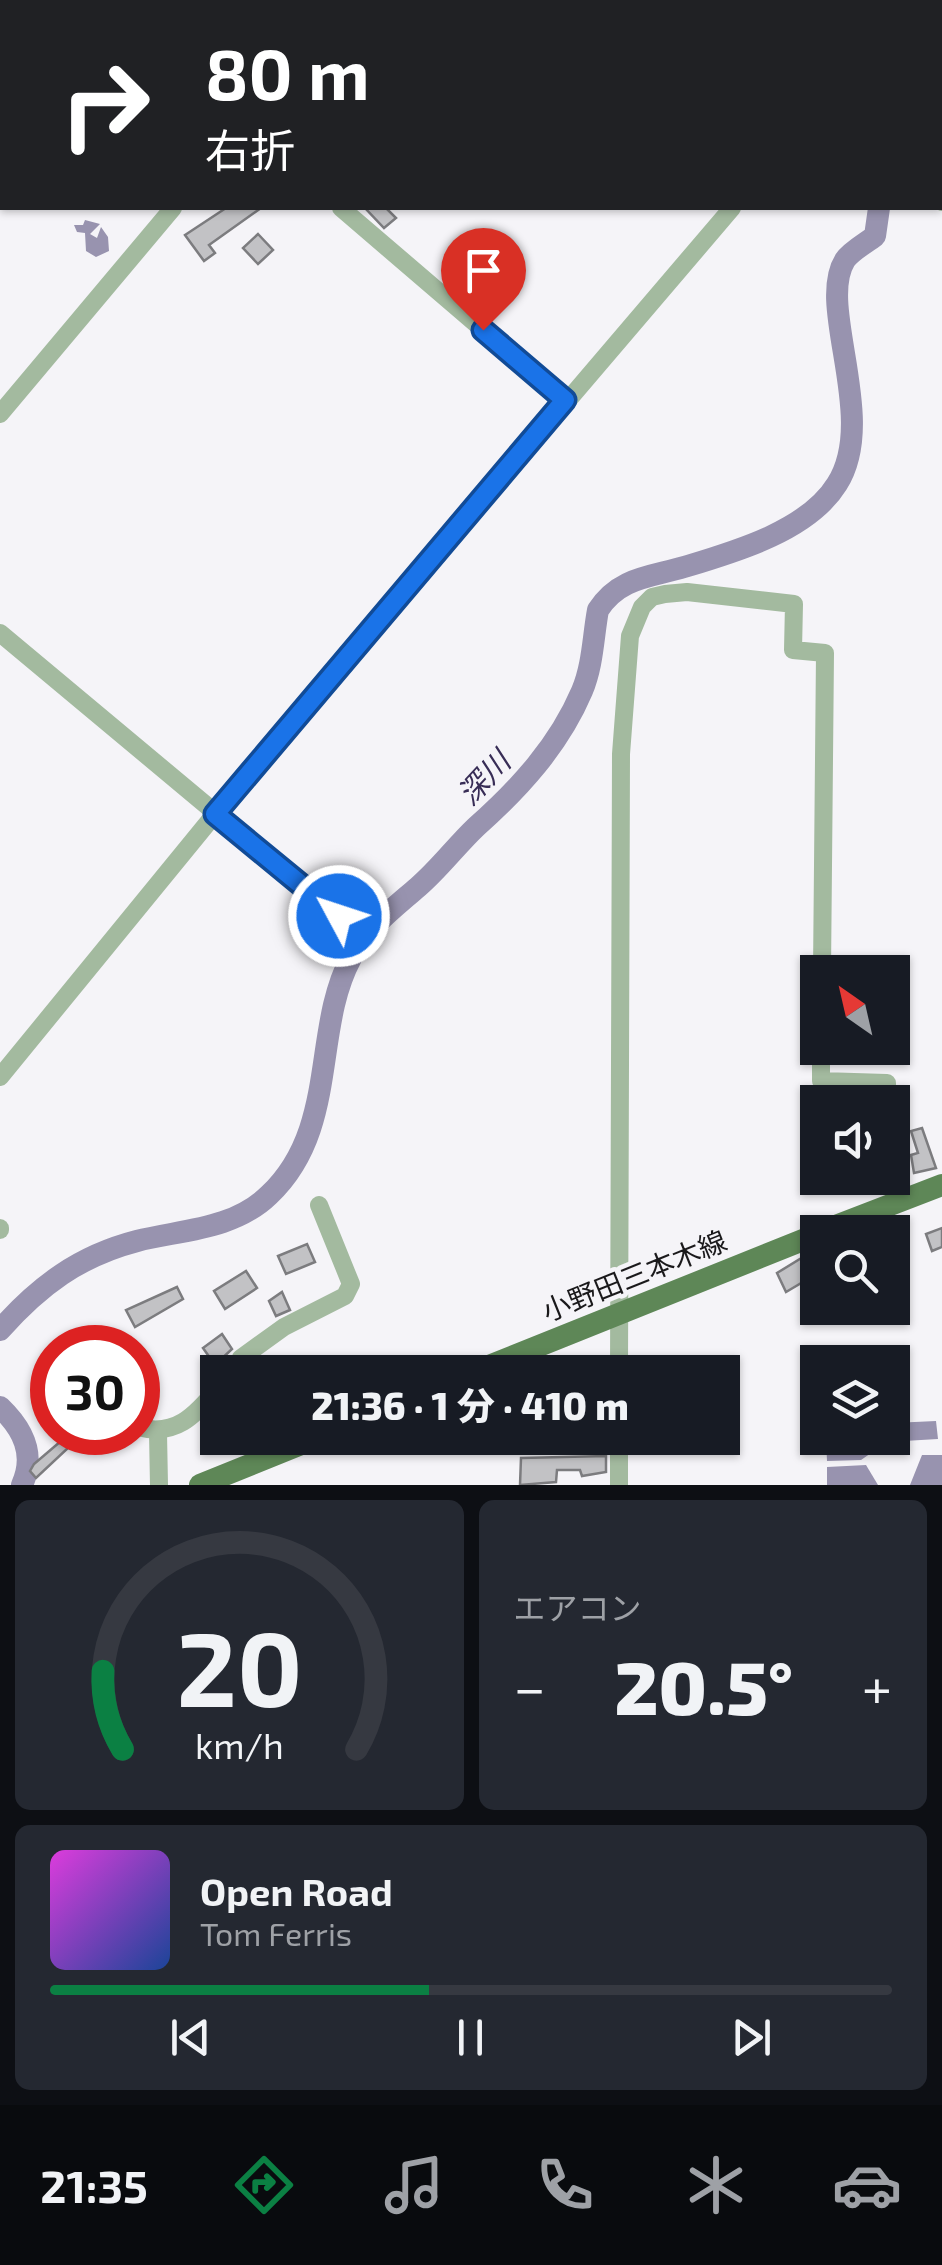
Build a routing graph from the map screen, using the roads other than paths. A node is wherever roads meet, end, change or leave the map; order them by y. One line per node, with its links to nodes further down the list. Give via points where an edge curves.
1 (170, 210): 5 (street)
2 (343, 210): 4 (street)
3 (730, 210): 4 (street)
4 (565, 400): 7 (street)
5 (0, 414)
6 (0, 633): 7 (street)
7 (215, 814): 8 (street); 11 (street)
8 (339, 916)
9 (822, 955): 19 (street, via 825,653 793,650 794,604 687,592 652,597 630,636 621,754)
10 (821, 1065): 12 (street, via 821,1081)
11 (0, 1077)
12 (887, 1085)
13 (942, 1185): 15 (main road, 小野田三本木線)
14 (895, 1195): 15 (street)
15 (897, 1203): 17 (main road, 小野田三本木線)
16 (319, 1205): 20 (street, via 351,1284 345,1296 284,1327)
17 (866, 1215)
18 (800, 1241): 19 (main road, 小野田三本木線)
19 (619, 1313): 21 (main road, 小野田三本木線); 22 (street)
20 (253, 1355)
21 (516, 1355)
22 (619, 1355)
23 (200, 1407): 24 (street)
24 (160, 1431)
25 (158, 1455): 28 (street)
26 (254, 1455): 29 (main road)
27 (619, 1455): 30 (street)
28 (159, 1485)
29 (200, 1485)
30 (619, 1485)

